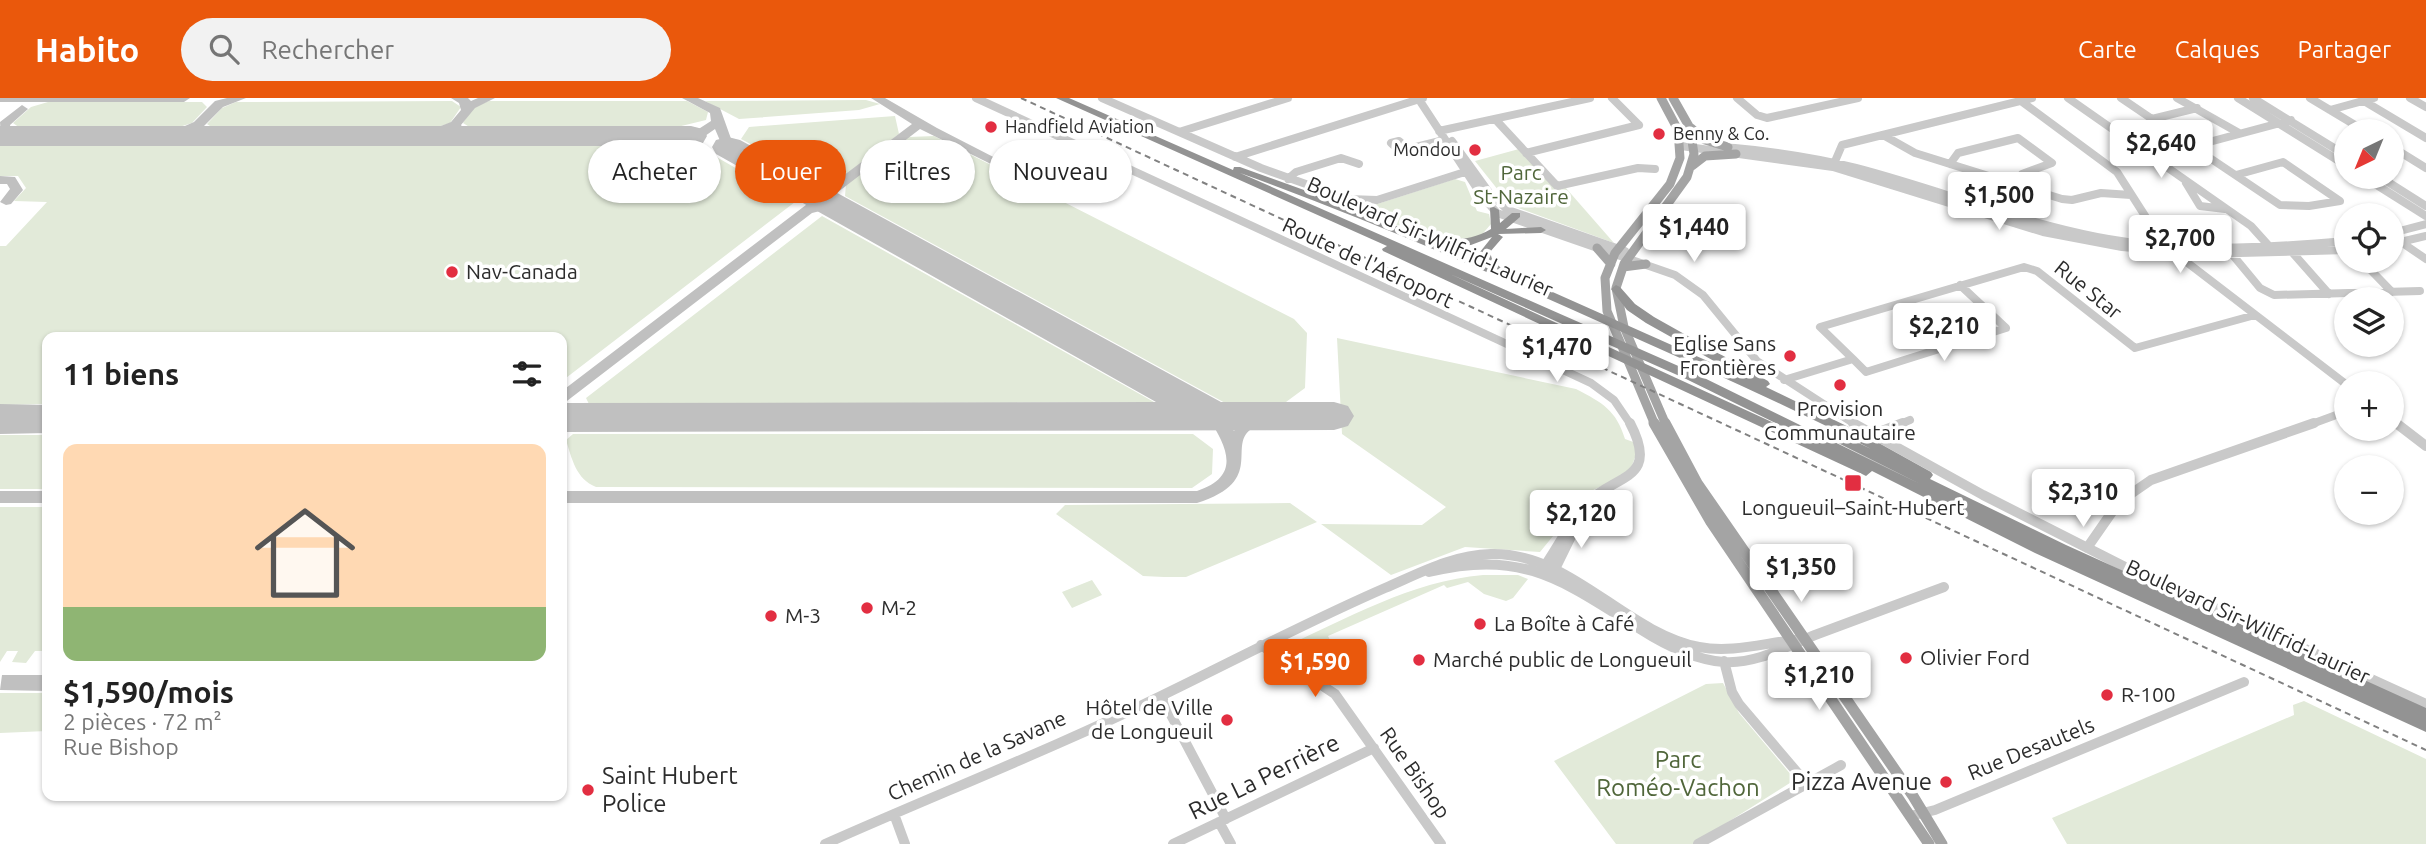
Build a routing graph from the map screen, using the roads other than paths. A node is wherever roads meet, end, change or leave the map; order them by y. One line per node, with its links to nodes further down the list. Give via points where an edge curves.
1 (976, 98): 122 (street, Route de l'Aéroport, via 1606,392 1632,425 1639,457 1630,476 1596,495 1584,508)
2 (1060, 98): 67 (highway, Boulevard Sir-Wilfrid-Laurier)
3 (1078, 98): 48 (highway, Boulevard Sir-Wilfrid-Laurier)
4 (1102, 98): 33 (street)
5 (1288, 98): 33 (street)
6 (1421, 98): 32 (street); 48 (street)
7 (1590, 98): 27 (street)
8 (1612, 98): 44 (street, via 1639,125)
9 (1661, 98): 38 (main road, via 1675,120)
10 (1673, 98): 31 (main road)
11 (1737, 98): 12 (street, via 1757,116 1767,118)
12 (1858, 98)
13 (2032, 98): 22 (street)
14 (2068, 98): 46 (street)
15 (2121, 98): 25 (street, via 2152,119)
16 (2177, 98): 25 (street)
17 (2238, 98): 30 (street)
18 (2253, 98): 29 (street)
19 (2311, 98): 26 (street)
20 (2374, 98): 23 (street)
21 (2410, 98): 24 (street)
22 (2021, 101): 35 (street); 62 (street, via 2118,172)
23 (2364, 101): 26 (street); 36 (street)
24 (2426, 107)
25 (2197, 108): 34 (street)
26 (2330, 110): 28 (street)
27 (1495, 119): 32 (street); 44 (street)
28 (2345, 119)
29 (2291, 120): 30 (street); 41 (street)
30 (2280, 123): 34 (street); 47 (street)
31 (1689, 126): 40 (main road); 43 (main road, via 1705,140)
32 (1441, 131): 37 (street); 55 (street)
33 (1178, 132): 48 (street)
34 (2239, 133): 39 (street)
35 (1883, 135): 50 (street, via 1840,146); 51 (street, via 1906,150)
36 (2426, 138)
37 (1444, 140): 42 (street); 55 (street)
38 (1681, 146): 40 (street); 83 (main road, via 1672,178)
39 (2192, 146): 46 (street); 56 (street)
40 (1694, 147): 43 (street); 52 (main road)
41 (2334, 148)
42 (1409, 150)
43 (1732, 150): 50 (street); 52 (main road, via 1708,155)
44 (1526, 153): 54 (street, via 1557,186 1638,168)
45 (2404, 154): 53 (street)
46 (2153, 156): 57 (street)
47 (2334, 158)
48 (1232, 162): 58 (street); 75 (highway); 104 (highway, Boulevard Sir-Wilfrid-Laurier)
49 (1359, 164): 58 (street, via 1341,158 1296,172)
50 (1834, 164): 78 (street, via 2066,230); 85 (street, via 2077,240)
51 (1950, 164): 59 (street); 59 (street, via 1958,153 2018,138 2052,163 2022,174)
52 (1692, 166): 90 (main road, via 1684,184)
53 (2426, 168)
54 (1655, 169)
55 (1469, 170): 58 (street, via 1367,201); 66 (street); 69 (street)
56 (2236, 175): 56 (street, via 2280,205 2340,201 2283,162)
57 (2183, 178): 65 (street); 65 (street, via 2200,206)
58 (1288, 179)
59 (2017, 185): 62 (street, via 2071,200 2101,193)
60 (2383, 189): 64 (street)
61 (2399, 189): 63 (street)
62 (2131, 195): 78 (street)
63 (2425, 205): 64 (street)
64 (2412, 207): 68 (street)
65 (2227, 209): 79 (street)
66 (1494, 210): 69 (street); 73 (highway)
67 (1316, 211): 104 (highway, Boulevard Sir-Wilfrid-Laurier); 108 (highway, via 1363,238)
68 (2426, 216)
69 (1516, 218): 71 (street); 73 (highway); 83 (street, Boulevard Sir-Wilfrid-Laurier)
70 (2426, 224): 72 (street)
71 (1541, 230): 73 (highway); 81 (street)
72 (2404, 230)
73 (1501, 231): 75 (highway, via 1464,244); 95 (highway, via 1485,254)
74 (2426, 236): 76 (street)
75 (1414, 237): 95 (highway)
76 (2404, 241)
77 (2334, 242): 79 (street)
78 (2163, 244): 79 (street); 85 (street)
79 (2268, 245): 87 (street)
80 (2404, 247): 89 (street)
81 (1597, 248): 83 (street); 91 (main road)
82 (2334, 250): 84 (street)
83 (1618, 252): 90 (street, Boulevard Sir-Wilfrid-Laurier); 91 (main road)
84 (2292, 252): 87 (street); 101 (street)
85 (2174, 253): 88 (street); 94 (street)
86 (2231, 253): 87 (street); 88 (street); 101 (street, via 2260,288 2271,294)
87 (2276, 253)
88 (2202, 254): 94 (street, via 2193,264)
89 (2426, 258)
90 (1628, 260): 92 (main road); 98 (main road); 106 (street, Boulevard Sir-Wilfrid-Laurier, via 1671,268 1702,287 1720,307)
91 (1611, 264): 108 (main road, via 1604,302)
92 (1646, 264): 106 (street, Boulevard Sir-Wilfrid-Laurier, via 1673,273 1695,288)
93 (2374, 273): 97 (street)
94 (2202, 274): 103 (street)
95 (1507, 276): 104 (highway)
96 (1961, 285): 103 (street, Rue Star, via 2031,268 2135,348); 107 (street, Rue Star, via 1820,327); 107 (street, via 2006,328 1866,372)
97 (2387, 287)
98 (1616, 289): 109 (main road, via 1618,311); 113 (highway, via 1644,316)
99 (2420, 291): 100 (street)
100 (2404, 292)
101 (2329, 294): 102 (street)
102 (2334, 294)
103 (2255, 315): 110 (street)
104 (1609, 330): 105 (highway, Boulevard Sir-Wilfrid-Laurier); 105 (highway)
105 (1636, 343): 113 (highway); 119 (highway, Boulevard Sir-Wilfrid-Laurier); 120 (highway, Boulevard Sir-Wilfrid-Laurier)
106 (1741, 344): 112 (street, Boulevard Sir-Wilfrid-Laurier)
107 (1853, 359): 112 (street)
108 (1630, 363): 109 (highway); 124 (main road, via 1685,483)
109 (1642, 368): 111 (highway)
110 (2334, 375)
111 (1654, 380): 119 (highway); 124 (main road, via 1691,474)
112 (1784, 380): 117 (street, Boulevard Sir-Wilfrid-Laurier)
113 (1815, 416): 120 (highway, via 1913,466)
114 (2334, 416): 121 (street, via 2125,493)
115 (1910, 420): 117 (street)
116 (2404, 429): 118 (street)
117 (1874, 434): 121 (street, Boulevard Sir-Wilfrid-Laurier)
118 (2426, 446)
119 (1982, 521): 131 (highway, Boulevard Sir-Wilfrid-Laurier)
120 (2014, 526): 130 (highway, Boulevard Sir-Wilfrid-Laurier)
121 (2087, 548): 129 (street, Boulevard Sir-Wilfrid-Laurier)
122 (1548, 571): 124 (street, Chemin de la Savane, via 1595,591 1651,628 1684,643 1731,650); 125 (street, Chemin de la Savane, via 1507,564 1464,564 1410,577); 126 (street, Chemin de la Savane, via 1649,638 1682,654)
123 (1944, 587): 124 (street)
124 (1796, 641): 126 (street, Chemin de la Savane, via 1748,660); 136 (main road)
125 (1261, 645): 128 (street, Chemin de la Savane); 132 (street, Rue Bishop, via 1335,694)
126 (1724, 661): 134 (street, via 1739,704)
127 (2244, 682): 136 (street, Rue Desautels)
128 (1161, 696): 135 (street, Chemin de la Savane); 137 (street, via 1192,748 1194,762)
129 (2426, 704)
130 (2426, 715)
131 (2426, 726)
132 (1374, 748): 137 (street, Rue La Perrière); 142 (street, Rue Bishop)
133 (1841, 765): 134 (street)
134 (1807, 784): 143 (street)
135 (894, 814): 138 (street, Chemin de la Savane); 139 (street)
136 (1916, 814): 144 (main road); 145 (main road)
137 (1222, 820): 140 (street, Rue La Perrière); 141 (street)
138 (825, 844)
139 (905, 844)
140 (1173, 844)
141 (1231, 844)
142 (1441, 844)
143 (1698, 844)
144 (1929, 844)
145 (1942, 844)

